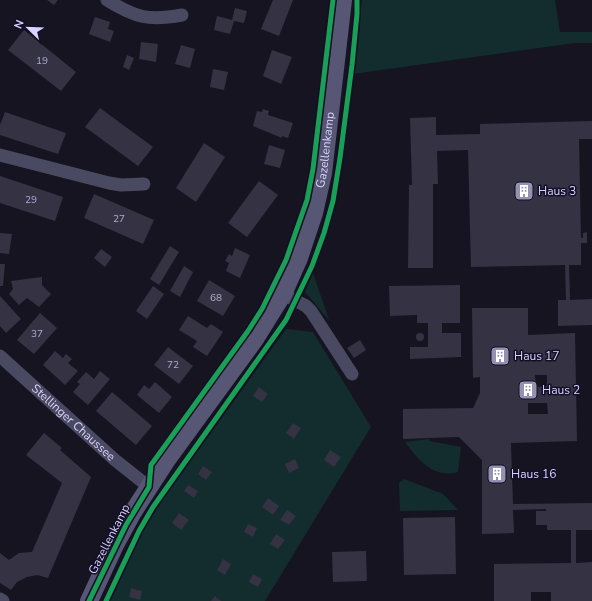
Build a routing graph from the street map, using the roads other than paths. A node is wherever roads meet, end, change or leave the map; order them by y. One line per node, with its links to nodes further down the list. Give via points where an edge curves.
1 (107, 0): 3 (street, via 146,18 160,19)
2 (343, 0): 6 (street, Gazellenkamp, via 323,173 307,237)
3 (182, 15)
4 (0, 155): 5 (street, via 109,183)
5 (144, 184)
6 (283, 294): 8 (street, via 306,306); 9 (street, Gazellenkamp, via 255,339)
7 (0, 356): 9 (street, Stellinger Chaussee, via 115,460)
8 (352, 374)
9 (149, 487): 12 (street, Gazellenkamp, via 119,538)
10 (0, 599): 11 (street)
11 (3, 601)
12 (89, 601)

